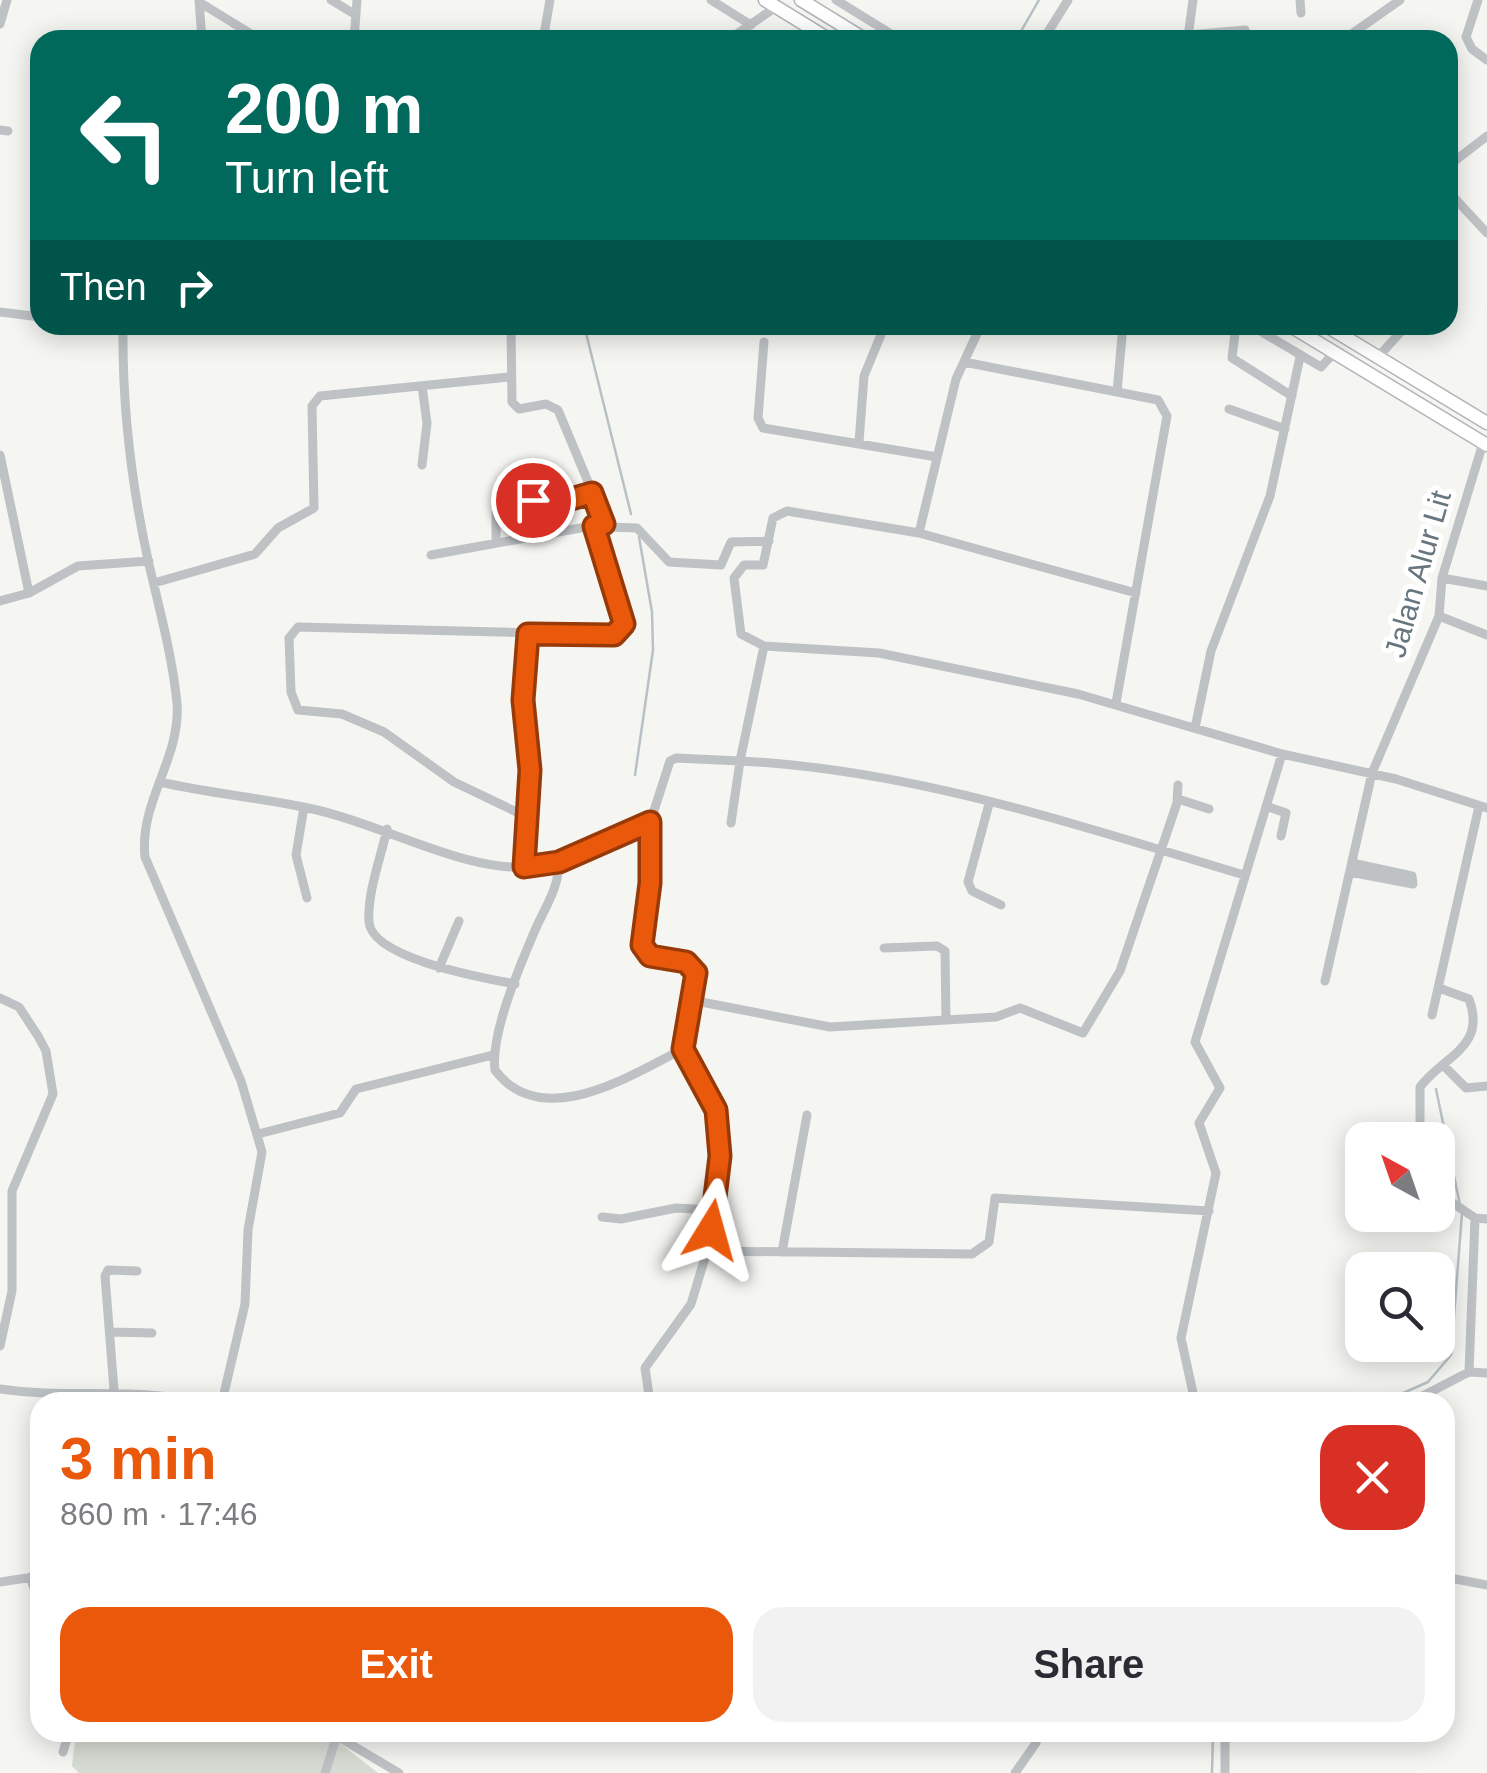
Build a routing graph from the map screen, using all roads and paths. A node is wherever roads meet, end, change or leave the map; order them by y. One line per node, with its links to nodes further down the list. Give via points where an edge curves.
1 (7, 0): 17 (street)
2 (331, 0): 16 (street)
3 (358, 0): 16 (street)
4 (550, 0): 22 (street)
5 (711, 0): 18 (street)
6 (801, 0): 25 (highway)
7 (837, 0): 26 (street)
8 (1068, 0): 27 (street)
9 (1193, 0): 28 (street)
10 (1300, 0): 15 (street)
11 (1400, 0): 29 (street)
12 (1478, 0): 30 (street, via 1466,38)
13 (199, 1): 19 (street); 20 (street)
14 (770, 4): 18 (street); 24 (highway)
15 (1301, 12)
16 (356, 16): 21 (street)
17 (0, 24)
18 (751, 24): 23 (street)
19 (201, 30)
20 (246, 30)
21 (355, 30)
22 (544, 30)
23 (742, 30)
24 (813, 30)
25 (850, 30)
26 (885, 30)
27 (1049, 30)
28 (1189, 30)
29 (1357, 30)
30 (1487, 60)
31 (1487, 136): 32 (street)
32 (1458, 158)
33 (1458, 203): 34 (street)
34 (1487, 233)
35 (0, 312): 36 (street)
36 (30, 316)
37 (123, 335): 71 (street, via 126,439)
38 (511, 335): 52 (street)
39 (882, 335): 59 (street, via 864,376)
40 (976, 335): 51 (street)
41 (1123, 335): 54 (street)
42 (1235, 335): 55 (street, via 1232,358)
43 (1266, 335): 49 (street)
44 (1305, 335): 48 (highway)
45 (1342, 335): 50 (highway)
46 (1398, 335): 50 (street)
47 (764, 342): 59 (street, via 762,428)
48 (1334, 353): 49 (street, via 1324,367); 60 (highway)
49 (1300, 357): 55 (street)
50 (1378, 357): 57 (highway)
51 (964, 362): 54 (street); 62 (street)
52 (509, 376): 53 (street); 65 (street, via 519,409 550,404 558,410)
53 (422, 386): 64 (street); 73 (street, via 316,398 314,508 278,528 254,554)
54 (1117, 392): 76 (street, via 1158,400 1167,410)
55 (1292, 396): 58 (street)
56 (1229, 409): 58 (street)
57 (1487, 423)
58 (1285, 429): 83 (street, via 1257,538 1211,651)
59 (859, 442): 62 (street)
60 (1485, 444): 63 (street, Jalan Alur Lit)
61 (0, 455): 75 (street)
62 (938, 457): 67 (street)
63 (1482, 464): 72 (street, Jalan Alur Lit)
64 (422, 465)
65 (592, 493): 66 (street); 69 (street, via 503,505 496,513)
66 (599, 525): 68 (street, via 637,528 670,562 721,565 731,542); 69 (street); 79 (street, via 622,630)
67 (919, 533): 68 (street, via 786,511 773,518); 76 (street)
68 (768, 540): 81 (street, via 764,566 744,565 734,578 741,634)
69 (496, 542): 70 (street)
70 (431, 555)
71 (148, 561): 73 (street); 75 (street, via 78,566)
72 (1442, 578): 74 (street); 78 (street, Jalan Alur Lit)
73 (154, 583): 87 (street, via 177,716)
74 (1487, 586)
75 (28, 593): 77 (street)
76 (1136, 593): 82 (street)
77 (0, 601)
78 (1438, 616): 80 (street); 86 (street, Jalan Alur Lit)
79 (528, 634): 95 (street); 95 (street, via 298,627 289,638 298,710 342,714 384,732 454,782)
80 (1487, 635)
81 (764, 646): 82 (street, via 879,653); 85 (street)
82 (1116, 703): 83 (street)
83 (1195, 728): 84 (street)
84 (1282, 754): 86 (street); 91 (street)
85 (740, 761): 90 (street, via 833,767); 96 (street, via 670,761); 97 (street)
86 (1372, 773): 92 (street); 103 (street, Jalan Alur Lit)
87 (160, 782): 93 (street); 123 (street, via 144,823 150,874)
88 (1178, 785): 89 (street)
89 (1178, 798): 94 (street); 100 (street)
90 (989, 804): 100 (street); 106 (street, via 969,887)
91 (1266, 806): 99 (street, via 1286,812); 104 (street)
92 (1483, 807): 112 (street)
93 (304, 808): 98 (street); 105 (street, via 296,855)
94 (1209, 809)
95 (526, 817): 102 (street)
96 (650, 822): 101 (street); 114 (street, via 642,945 650,956 694,968)
97 (730, 823)
98 (387, 829): 102 (street, via 466,862); 109 (street, via 370,928 383,944)
99 (1280, 836)
100 (1162, 850): 104 (street); 116 (street, via 1120,971 1087,1031 1073,1032 1020,1008 996,1017)
101 (559, 862): 102 (street); 111 (street, via 555,890)
102 (524, 867)
103 (1351, 867): 103 (street, via 1412,876 1416,881 1410,885); 110 (street, Jalan Alur Lit)
104 (1244, 875): 126 (street, via 1195,1042 1220,1088 1199,1123 1216,1173)
105 (307, 898)
106 (1001, 905)
107 (459, 921): 109 (street)
108 (884, 948): 116 (street, via 945,950)
109 (439, 968): 111 (street)
110 (1325, 981)
111 (515, 984): 118 (street)
112 (1439, 988): 115 (street); 119 (street, via 1469,999 1477,1023 1473,1042)
113 (0, 998): 135 (street, via 18,1008 38,1036 53,1094 10,1199 12,1291)
114 (691, 1000): 116 (street, via 830,1027); 117 (street)
115 (1432, 1015)
116 (946, 1019)
117 (683, 1049): 118 (street, via 585,1094 548,1097 515,1089 495,1070); 125 (street, via 716,1110)
118 (493, 1055): 123 (street, via 356,1090 340,1113)
119 (1443, 1064): 120 (street, via 1466,1088); 122 (street, via 1420,1087)
120 (1487, 1086)
121 (808, 1115): 131 (street)
122 (1420, 1122)
123 (258, 1134): 143 (street, via 262,1168 248,1230 246,1304)
124 (1455, 1207): 128 (street)
125 (714, 1210): 127 (street); 130 (street)
126 (1209, 1211): 131 (street, via 995,1198 989,1242 972,1254); 145 (street, via 1181,1338)
127 (602, 1216)
128 (1475, 1218): 129 (street); 136 (street)
129 (1487, 1219)
130 (707, 1250): 131 (street); 144 (street, via 691,1304 647,1361)
131 (782, 1252)
132 (137, 1272): 133 (street, via 106,1271)
133 (112, 1332): 134 (street); 139 (street)
134 (152, 1333)
135 (0, 1346)
136 (1468, 1372): 137 (street); 146 (street)
137 (1487, 1373)
138 (0, 1389): 140 (street)
139 (114, 1390): 141 (street); 142 (street)
140 (41, 1392)
141 (92, 1392)
142 (128, 1392)
143 (224, 1392)
144 (649, 1392)
145 (1193, 1392)
146 (1429, 1392)
147 (30, 1578): 149 (street)
148 (1455, 1579): 150 (street)
149 (0, 1582)
150 (1487, 1585)
151 (66, 1742): 156 (street)
152 (332, 1742): 157 (street)
153 (344, 1742): 158 (street)
154 (1036, 1742): 159 (street)
155 (1225, 1742): 160 (street)
156 (64, 1752)
157 (326, 1773)
158 (399, 1773)
159 (1015, 1773)
160 (1225, 1773)

